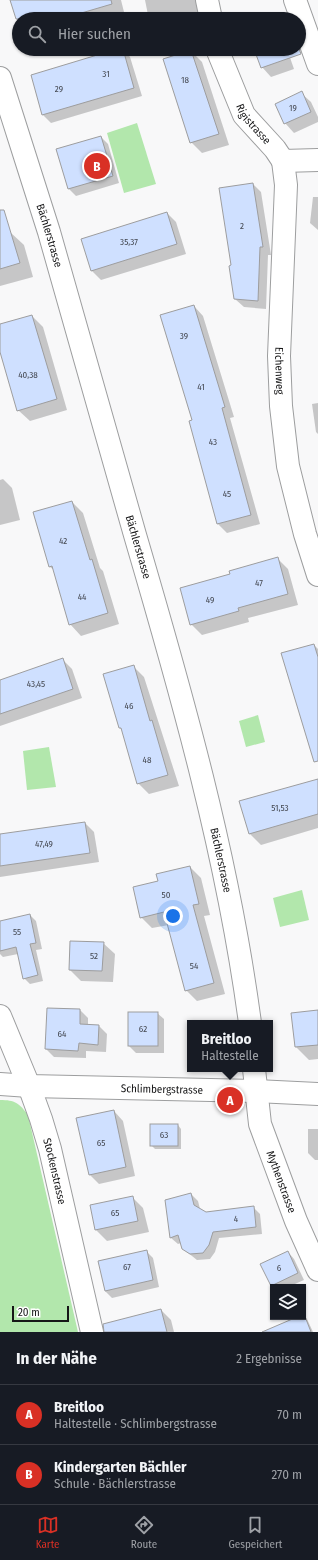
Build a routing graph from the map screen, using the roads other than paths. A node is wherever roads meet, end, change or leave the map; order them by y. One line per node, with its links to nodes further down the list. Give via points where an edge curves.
1 (207, 0): 3 (street)
2 (295, 0): 4 (street)
3 (210, 12)
4 (299, 12)
5 (306, 31): 7 (street)
6 (220, 56): 10 (street, Rigistrasse, via 244,115)
7 (318, 64)
8 (0, 78): 13 (street, Bächlerstrasse, via 48,231 183,707 218,841 237,937)
9 (318, 160): 10 (street)
10 (283, 161): 11 (street, Eichenweg, via 286,185 279,356 281,406 288,466)
11 (318, 575)
12 (0, 1016): 16 (street, Stockenstrasse)
13 (250, 1020)
14 (254, 1072): 17 (street)
15 (0, 1084): 16 (street, Schlimbergstrasse)
16 (30, 1086): 17 (street, Schlimbergstrasse); 20 (street, Stockenstrasse, via 50,1149)
17 (256, 1091): 18 (street, Schlimbergstrasse); 19 (street, Mythenstrasse, via 260,1124 296,1221)
18 (318, 1094)
19 (318, 1270)
20 (92, 1332)

